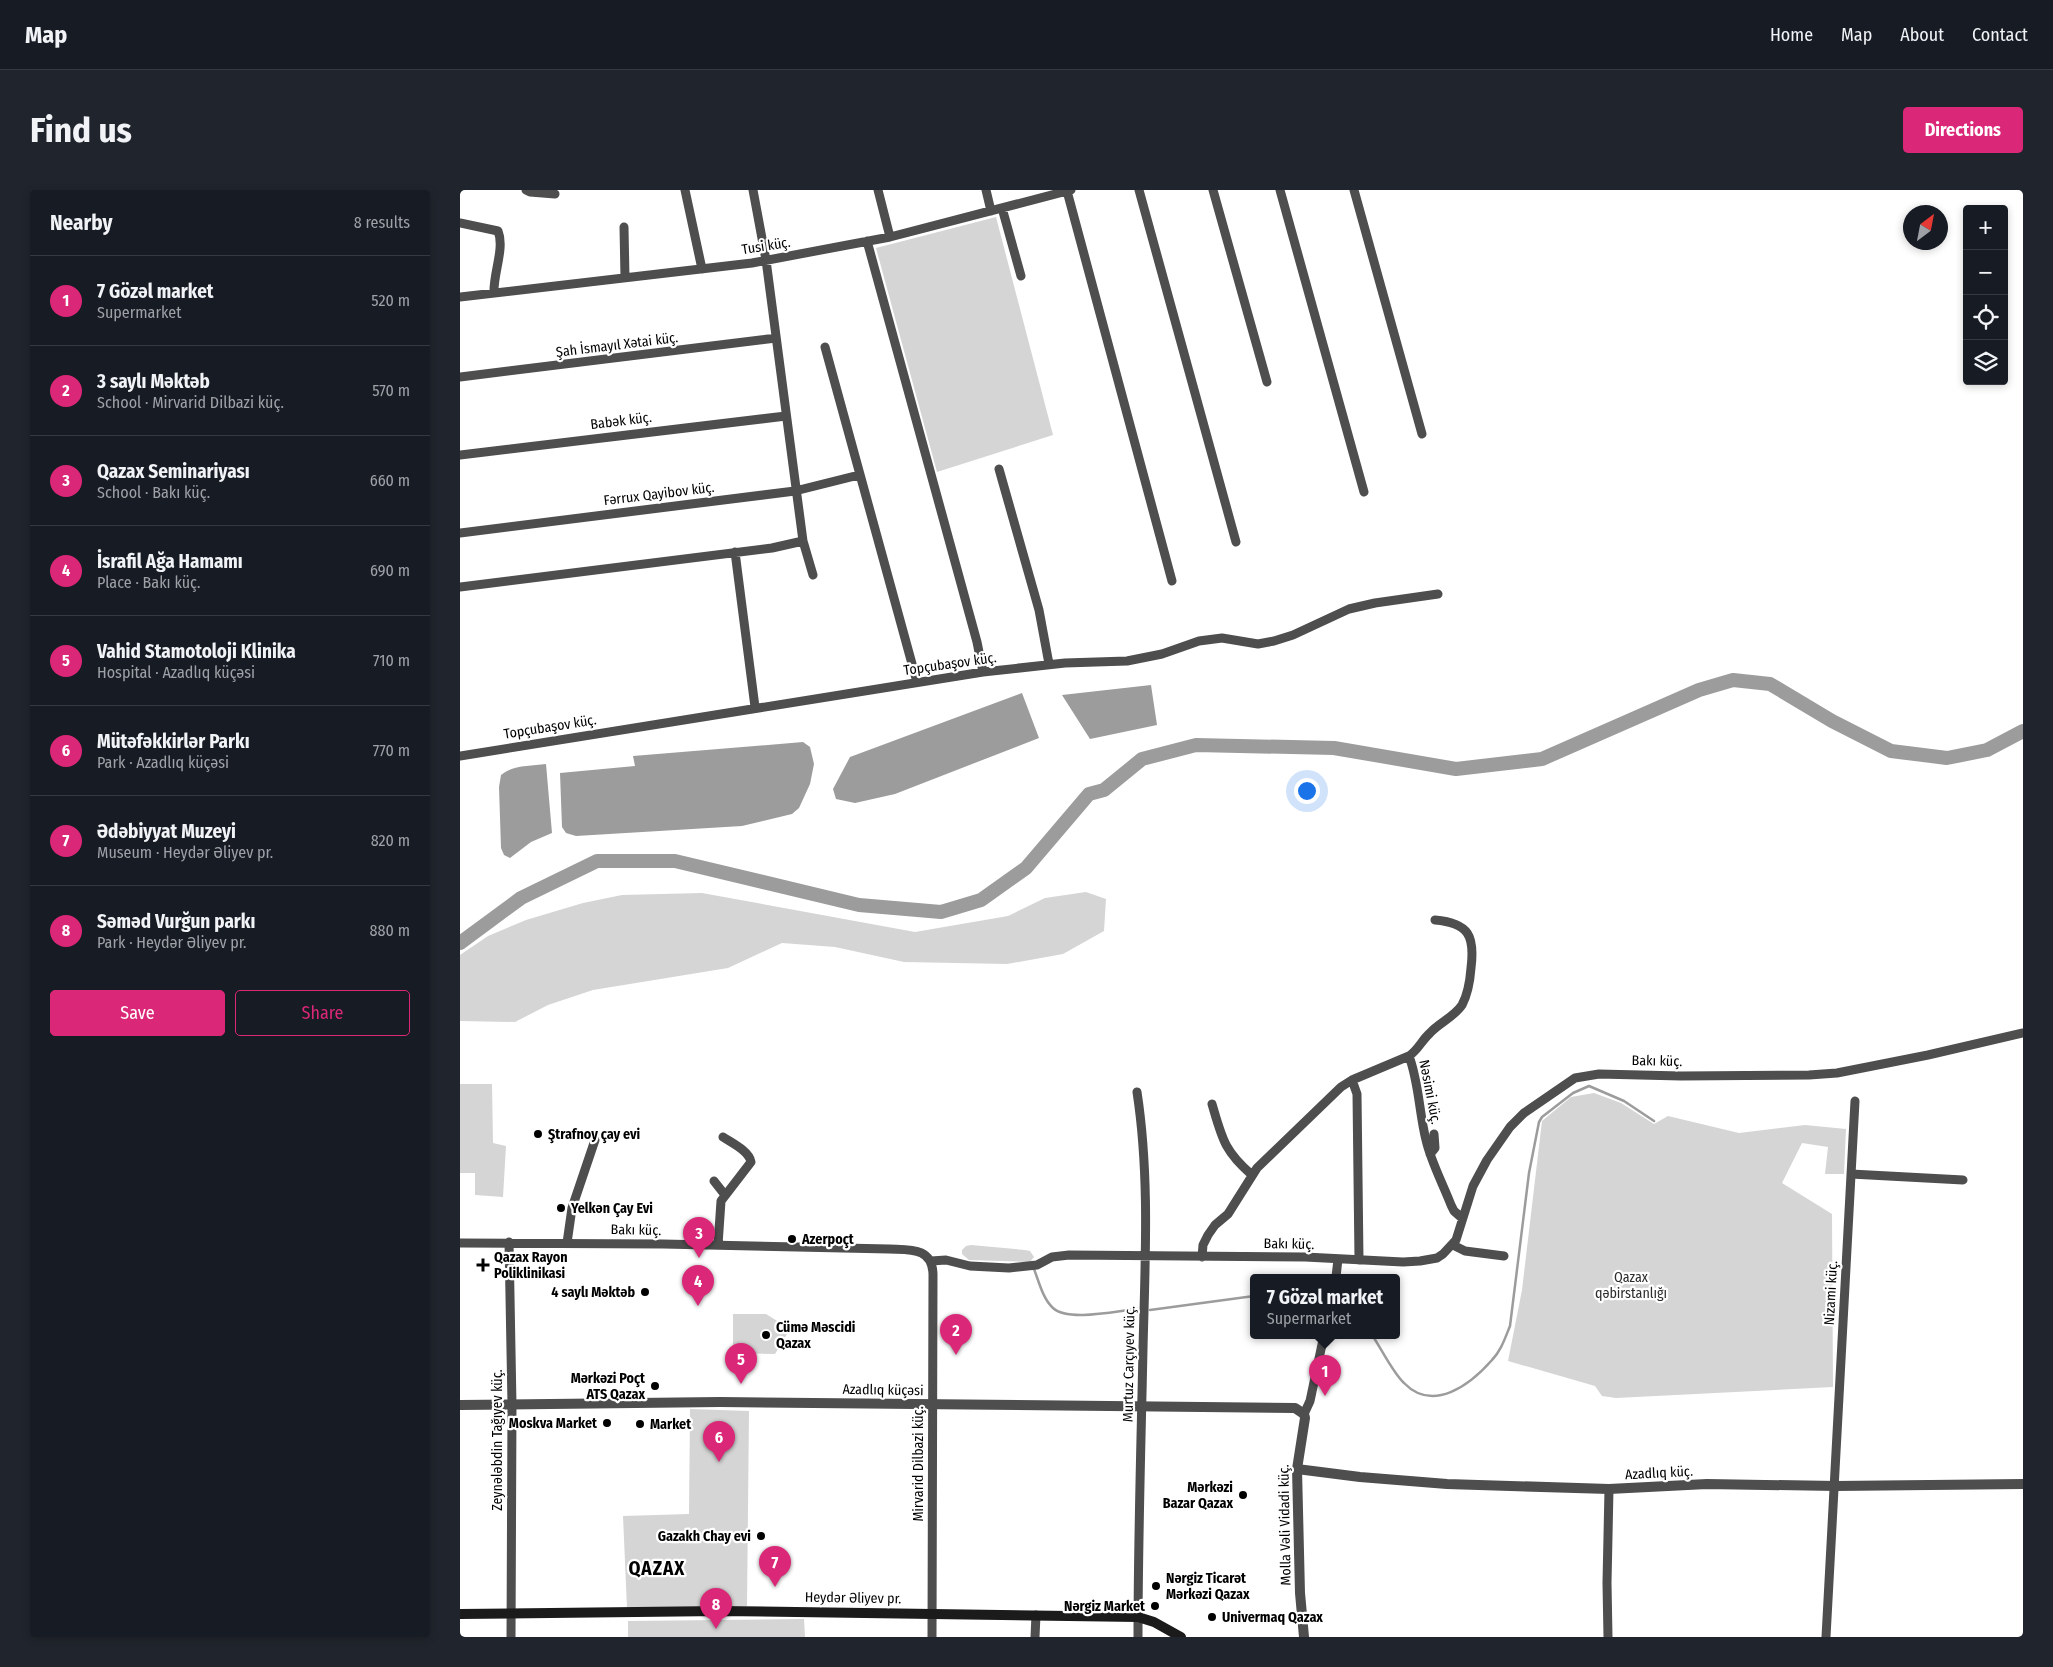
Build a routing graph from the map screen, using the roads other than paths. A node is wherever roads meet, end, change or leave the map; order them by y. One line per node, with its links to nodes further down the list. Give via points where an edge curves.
1 (526, 190): 12 (street)
2 (685, 190): 20 (street)
3 (753, 190): 19 (street)
4 (878, 190): 17 (street)
5 (986, 190): 14 (street)
6 (1069, 190): 11 (street, Tusi küç.); 41 (street)
7 (1139, 190): 38 (street)
8 (1212, 190): 28 (street)
9 (1280, 190): 35 (street)
10 (1354, 190): 30 (street)
11 (1056, 192): 13 (street, Tusi küç.)
12 (555, 194)
13 (1002, 208): 14 (street, Tusi küç.); 21 (street)
14 (991, 211): 17 (street, Tusi küç.)
15 (460, 224): 23 (street, via 498,232 500,243)
16 (624, 227): 22 (street)
17 (890, 237): 18 (street, Tusi küç.)
18 (867, 241): 19 (street, Tusi küç.); 45 (street)
19 (766, 260): 20 (street, Tusi küç.); 25 (street)
20 (702, 269): 22 (street, Tusi küç.)
21 (1021, 276)
22 (625, 278): 23 (street, Tusi küç.)
23 (494, 293): 24 (street, Tusi küç.)
24 (460, 297)
25 (776, 338): 27 (street, Şah İsmayıl Xətai küç.); 29 (street)
26 (825, 347): 33 (street)
27 (460, 377)
28 (1267, 382)
29 (786, 416): 31 (street, Babək küç.); 34 (street)
30 (1422, 434)
31 (460, 455)
32 (999, 469): 44 (street, via 1039,610)
33 (859, 475): 34 (street, Fərrux Qayibov küç.); 46 (street)
34 (795, 491): 36 (street, Fərrux Qayibov küç.); 37 (street)
35 (1364, 492)
36 (460, 533)
37 (803, 541): 39 (street); 40 (street)
38 (1236, 542)
39 (736, 552): 42 (street); 47 (street)
40 (814, 575)
41 (1172, 581)
42 (460, 587)
43 (1438, 594): 44 (street, Topçubaşov küç., via 1349,609 1293,635 1258,644 1222,638 1127,661)
44 (1049, 664): 45 (street, Topçubaşov küç.)
45 (983, 672): 46 (street, Topçubaşov küç.)
46 (917, 682): 47 (street, Topçubaşov küç.)
47 (755, 707): 48 (street, Topçubaşov küç.)
48 (460, 756)
49 (1435, 920): 51 (street, via 1456,924 1472,940 1470,982 1457,1011)
50 (2023, 1033): 65 (street, Bakı küç., via 1837,1073 1599,1074 1575,1078 1510,1127 1481,1170)
51 (1409, 1056): 52 (street, Nəsimi küç.); 59 (street, Nəsimi küç.)
52 (1352, 1080): 61 (street, Nəsimi küç., via 1266,1156); 75 (street, via 1357,1094)
53 (1137, 1092): 71 (street, Murtuz Carçıyev küç., via 1146,1167)
54 (1855, 1101): 60 (street, Nizami küç.)
55 (1212, 1104): 61 (street, via 1228,1151)
56 (1434, 1134): 59 (street, via 1435,1148)
57 (723, 1137): 64 (street, via 751,1158 750,1166)
58 (595, 1140): 67 (street, via 572,1208)
59 (1430, 1154): 65 (street, Nəsimi küç., via 1451,1206)
60 (1851, 1174): 62 (street); 86 (street, Nizami küç.)
61 (1252, 1175): 73 (street, Nəsimi küç., via 1228,1214 1208,1235)
62 (1963, 1180)
63 (714, 1181): 64 (street)
64 (725, 1194): 69 (street, via 720,1207)
65 (1462, 1218): 70 (street, Bakı küç.)
66 (509, 1242): 67 (street, Bakı küç.); 68 (street, Bakı küç.); 80 (street, Zeynələbdin Tağıyev küç.)
67 (567, 1242): 69 (street, Bakı küç.)
68 (460, 1243)
69 (718, 1244): 76 (street, Bakı küç., via 908,1250 923,1253)
70 (1453, 1245): 72 (street, via 1465,1251); 75 (street, Bakı küç., via 1437,1258 1420,1261)
71 (1146, 1256): 73 (street, Bakı küç.); 76 (street, Bakı küç., via 1069,1254 1037,1265 1009,1268); 82 (street, Murtuz Carçıyev küç.)
72 (1504, 1256)
73 (1202, 1257): 74 (street, Bakı küç.)
74 (1338, 1259): 75 (street, Bakı küç.); 77 (street)
75 (1359, 1260)
76 (931, 1261): 81 (street, Mirvarid Dilbazi küç.)
77 (1336, 1274)
78 (1323, 1339): 83 (street, via 1310,1401)
79 (460, 1405): 80 (street, Azadlıq küçəsi)
80 (512, 1405): 81 (street, Azadlıq küçəsi, via 720,1402); 90 (street, Zeynələbdin Tağıyev küç.)
81 (932, 1405): 82 (street, Azadlıq küçəsi); 88 (street, Mirvarid Dilbazi küç.)
82 (1142, 1407): 83 (street, Azadlıq küçəsi, via 1287,1407); 92 (street, Murtuz Carçıyev küç.)
83 (1304, 1414): 84 (street, Molla Vəli Vidadi küç.)
84 (1297, 1469): 87 (street, Azadlıq küç., via 1446,1484); 98 (street, Molla Vəli Vidadi küç.)
85 (2023, 1484): 86 (street, Azadlıq küç.)
86 (1836, 1486): 87 (street, Azadlıq küç., via 1707,1484); 100 (street, Nizami küç.)
87 (1609, 1489): 99 (street)
88 (932, 1613): 90 (main road, Heydər Əliyev pr., via 721,1611); 91 (main road, Heydər Əliyev pr.); 94 (street, Mirvarid Dilbazi küç.)
89 (460, 1614): 90 (main road, Heydər Əliyev pr.)
90 (511, 1614): 93 (street, Zeynələbdin Tağıyev küç.)
91 (1036, 1615): 92 (main road, Heydər Əliyev pr.); 95 (street)
92 (1138, 1617): 96 (street, Murtuz Carçıyev küç.); 97 (main road, Heydər Əliyev pr.)
93 (511, 1637)
94 (932, 1637)
95 (1035, 1637)
96 (1138, 1637)
97 (1181, 1637)
98 (1304, 1637)
99 (1608, 1637)
100 (1826, 1637)

